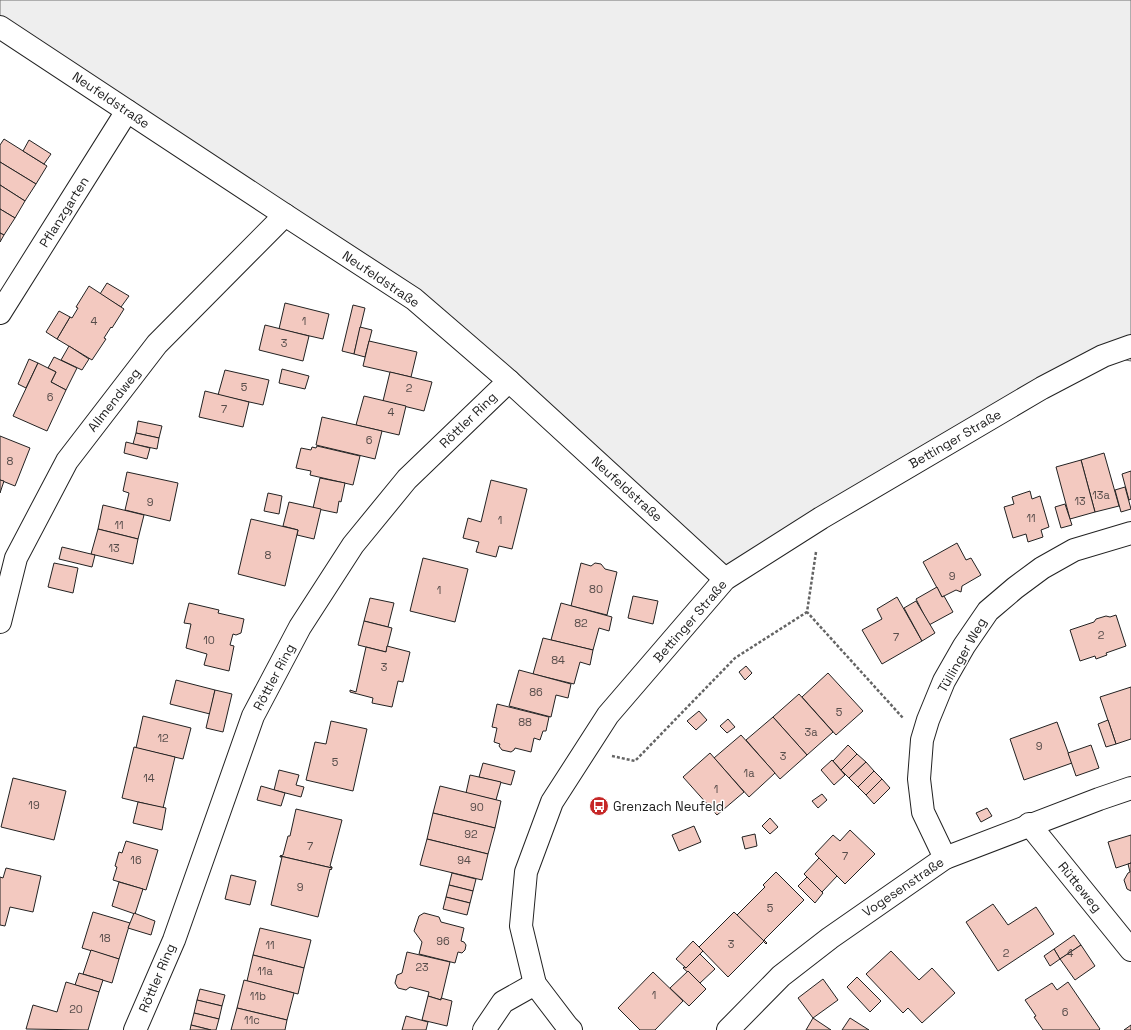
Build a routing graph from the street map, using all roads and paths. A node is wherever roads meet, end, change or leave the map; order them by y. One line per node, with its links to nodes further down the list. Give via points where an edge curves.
1 (0, 27): 2 (street, Neufeldstraße)
2 (127, 111): 3 (street, Neufeldstraße); 4 (street, Pflanzgarten)
3 (285, 215): 6 (street, Neufeldstraße, via 414,299); 11 (street, Allmendweg, via 157,344 67,461 16,558)
4 (0, 313)
5 (1131, 346): 7 (street, Bettinger Straße, via 1103,356 1042,388)
6 (509, 381): 9 (street, Neufeldstraße); 19 (street, Röttler Ring, via 407,479 353,545 300,627 253,716 174,940)
7 (821, 518): 9 (street, Bettinger Straße); 10 (path)
8 (1131, 533): 12 (street, Tüllinger Weg, via 1074,550 1042,568 988,610 944,681)
9 (725, 579): 13 (street, Bettinger Straße, via 608,715)
10 (807, 612): 12 (path); 13 (path, via 735,658 635,761)
11 (0, 622)
12 (922, 740): 16 (street, Tüllinger Weg, via 919,779 922,812)
13 (586, 749): 18 (street, Bettinger Straße, via 552,802 526,872 521,926)
14 (1131, 788): 15 (street, Vogesenstraße)
15 (1029, 824): 16 (street, Vogesenstraße); 17 (street, Rütteweg)
16 (945, 858): 22 (street, Vogesenstraße, via 817,947 781,976)
17 (1131, 950)
18 (535, 984): 20 (street, via 503,1002); 21 (street, Bettinger Straße)
19 (134, 1030)
20 (484, 1030)
21 (571, 1030)
22 (728, 1030)

